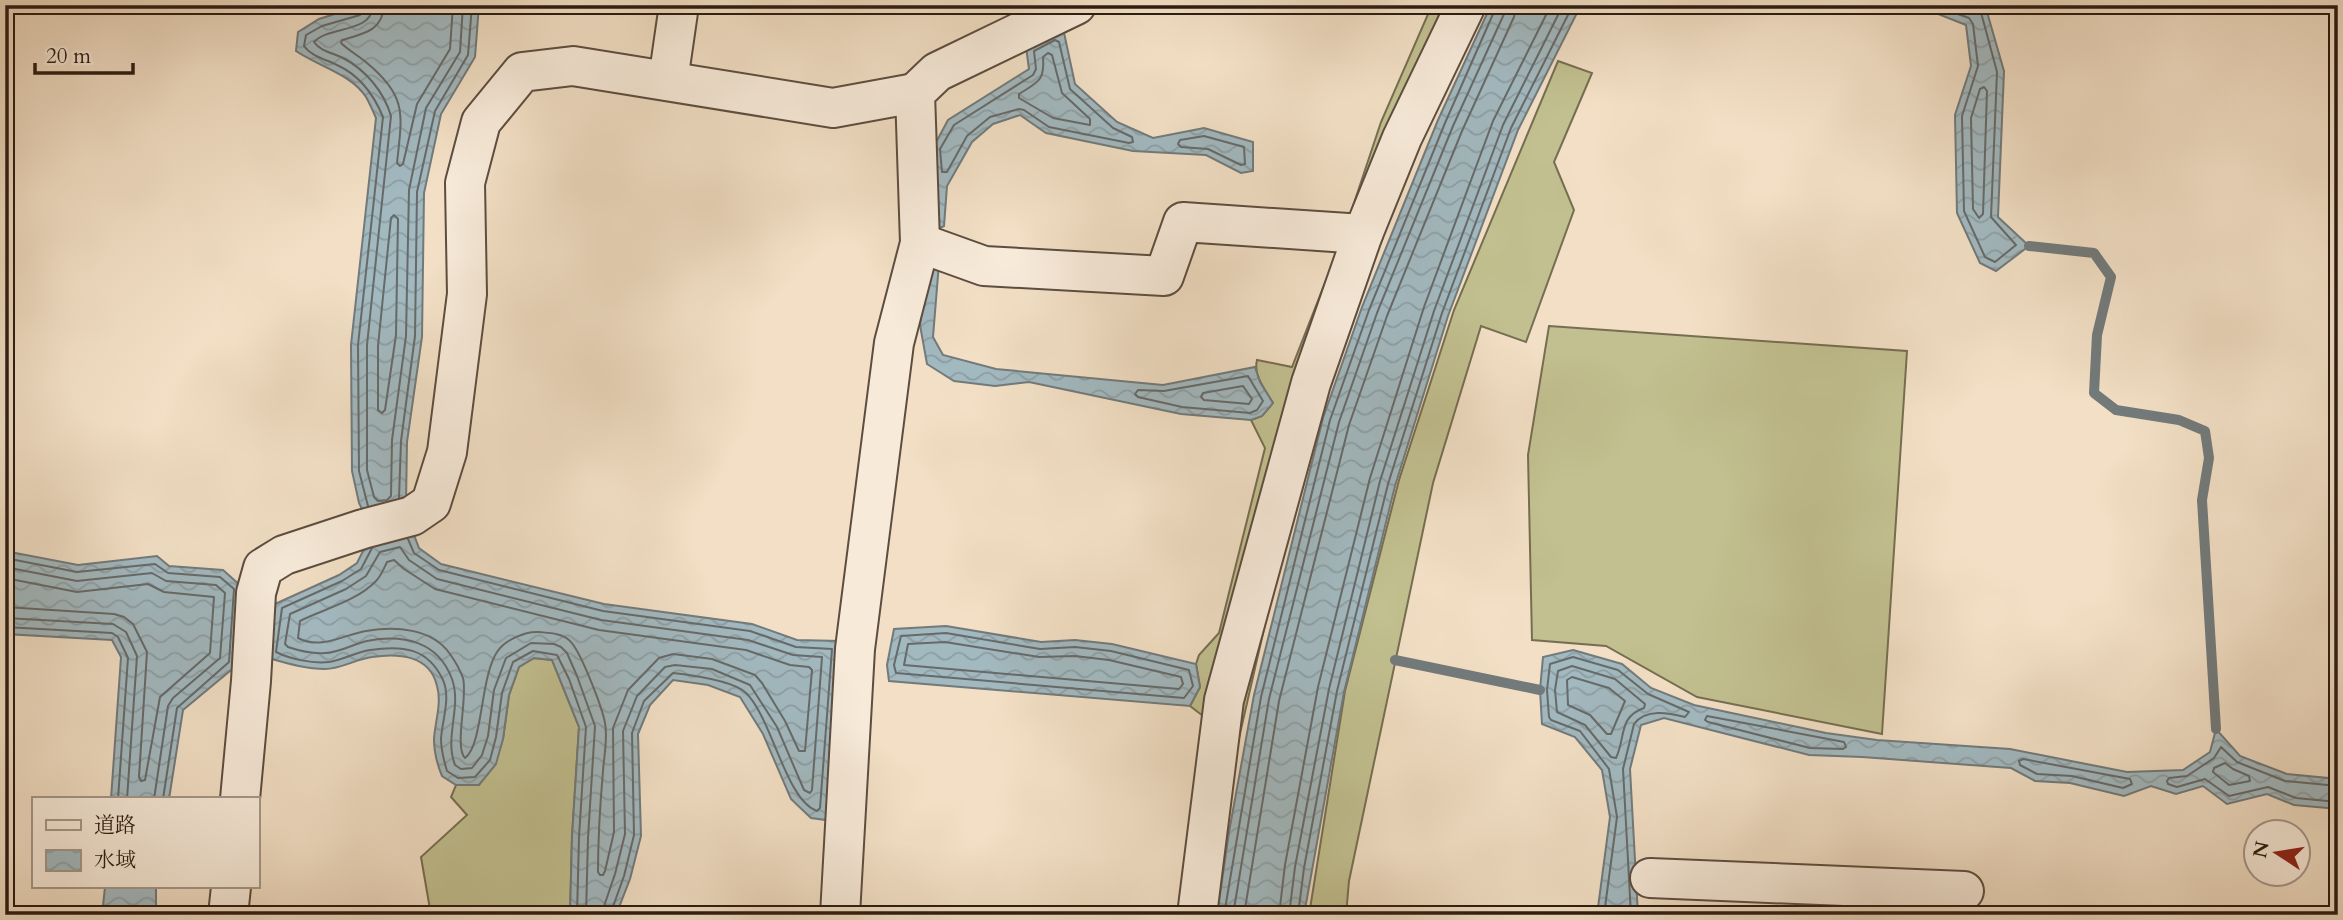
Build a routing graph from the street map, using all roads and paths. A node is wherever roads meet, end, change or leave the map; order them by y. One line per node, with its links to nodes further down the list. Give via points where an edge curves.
1 (679, 5): 4 (street)
2 (1466, 5): 6 (street, via 1402,138)
3 (1055, 16): 5 (street, via 937,72)
4 (668, 81): 5 (street, via 833,108); 8 (street, via 573,66 522,72 481,122 465,183 467,294 447,452 431,503 412,516 284,555 263,568 256,593)
5 (915, 93): 7 (street)
6 (1363, 234): 7 (street, via 1183,222 1164,276 984,266); 15 (street, via 1311,383 1224,700)
7 (920, 243): 14 (street, via 894,343 855,649)
8 (240, 797)
9 (1650, 878): 12 (street)
10 (231, 888): 13 (street)
11 (1964, 891): 12 (street)
12 (1813, 900)
13 (228, 915)
14 (840, 915)
15 (1196, 915)

